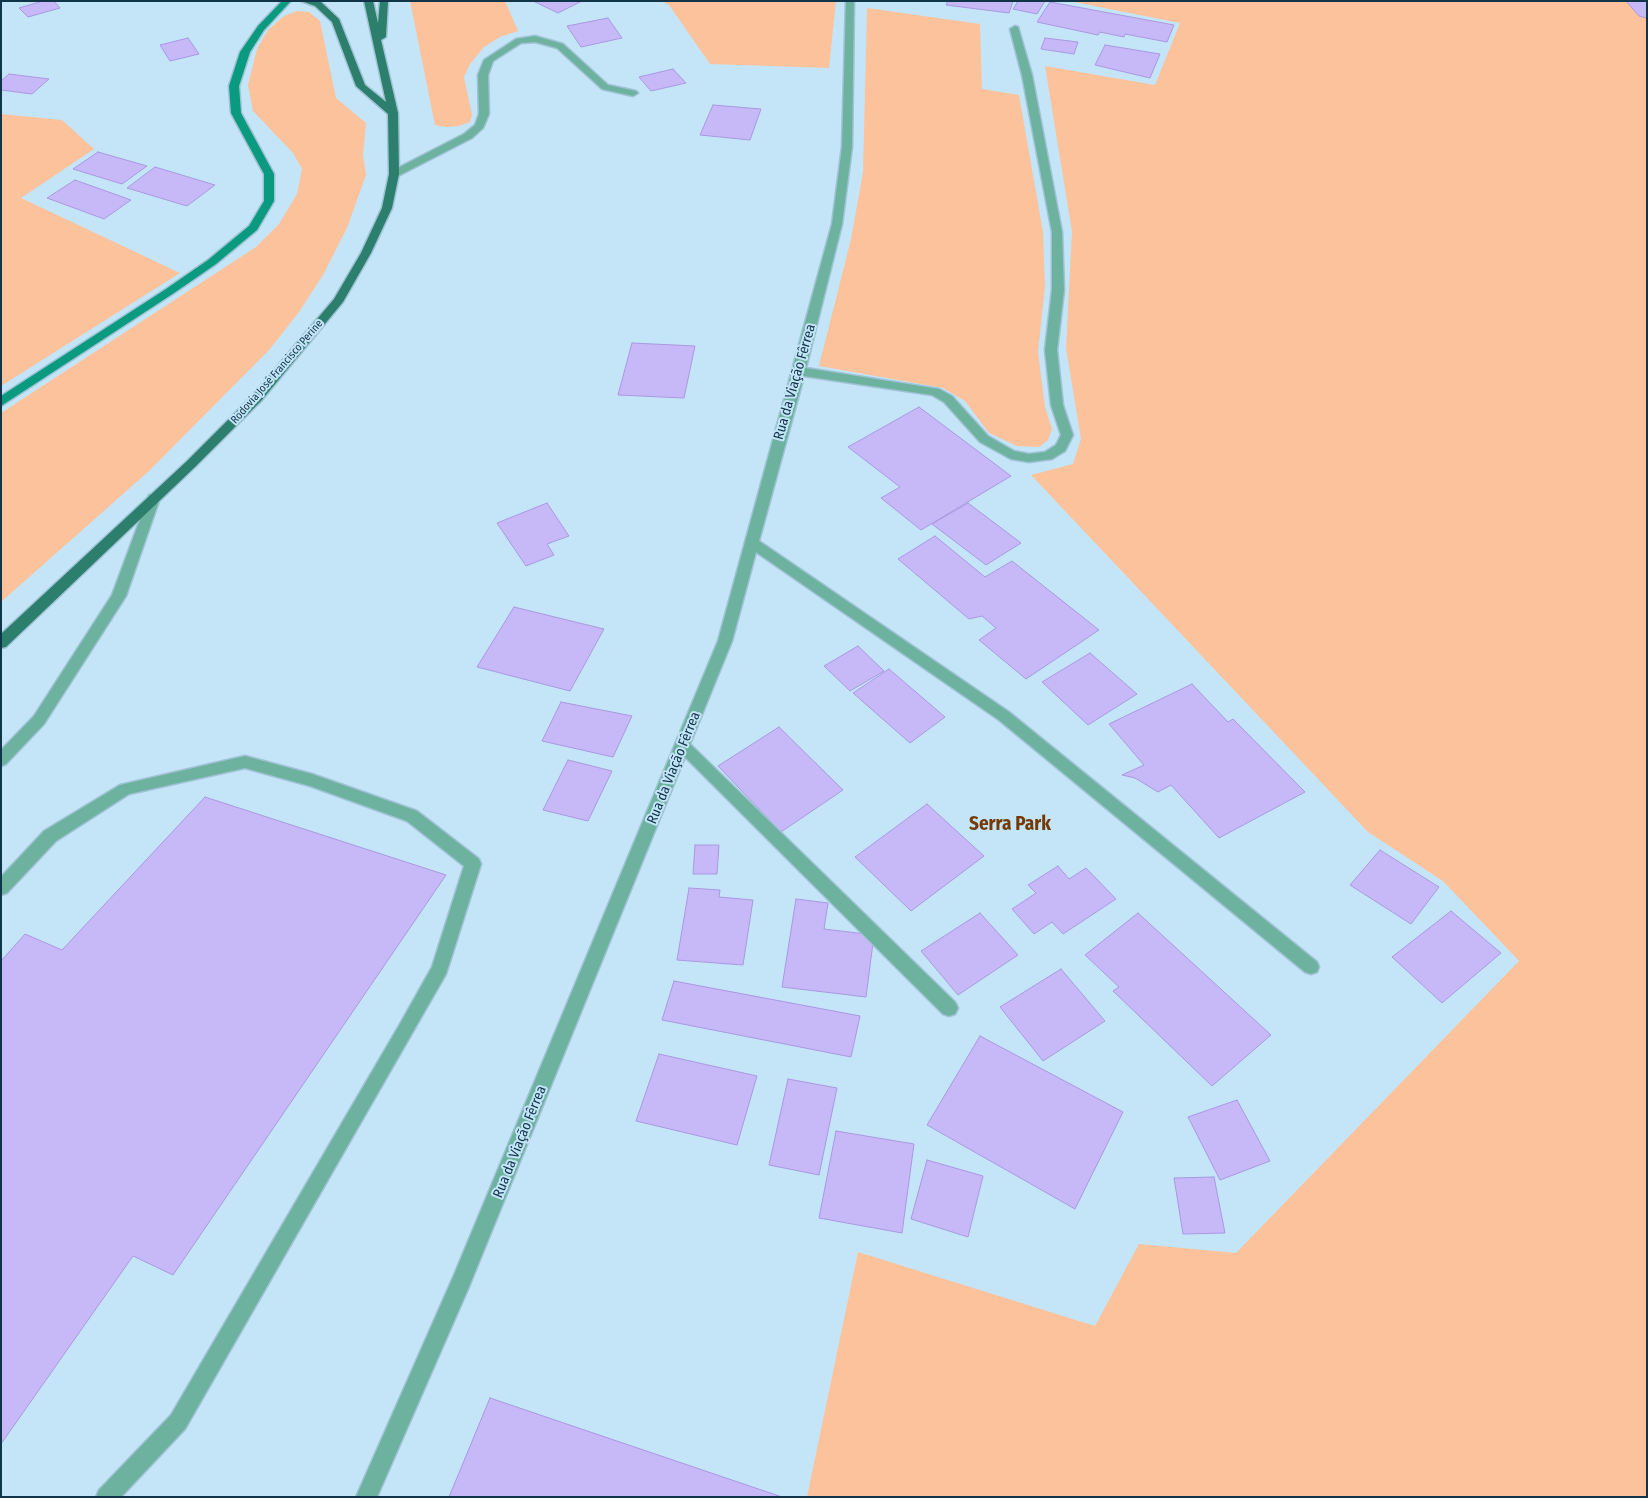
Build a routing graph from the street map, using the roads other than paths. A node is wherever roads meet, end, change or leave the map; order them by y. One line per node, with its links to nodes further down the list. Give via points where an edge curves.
1 (288, 1): 12 (main road, via 261,28 245,52 234,86 236,113 269,174 269,201 253,228 212,262)
2 (305, 1): 9 (main road, via 318,4 336,21 361,86)
3 (368, 1): 7 (main road, Rodovia José Francisco Perine)
4 (384, 1): 7 (main road, Rodovia José Francisco Perine)
5 (850, 1): 11 (street, Rua da Viação Fêrrea, via 847,146 838,214)
6 (1015, 29): 11 (street, via 1057,232 1058,290 1051,350 1057,405 1067,435 1061,448 1048,456 1029,458 1011,455 984,439 948,399 935,392)
7 (379, 54): 9 (main road, Rodovia José Francisco Perine)
8 (633, 93): 10 (street, via 605,87 560,46 535,39 519,40 489,60 483,75 484,114 479,126 468,136)
9 (393, 114): 10 (main road, Rodovia José Francisco Perine)
10 (394, 174): 13 (main road, Rodovia José Francisco Perine, via 387,208 339,300 257,398)
11 (799, 371): 14 (street, Rua da Viação Fêrrea)
12 (1, 402)
13 (154, 498): 15 (main road, Rodovia José Francisco Perine); 17 (street, via 119,596 39,720)
14 (752, 542): 16 (street, Rua da Viação Fêrrea, via 725,641); 19 (street, via 1004,716)
15 (1, 643)
16 (683, 746): 20 (street); 22 (street, Rua da Viação Fêrrea, via 461,1282)
17 (1, 760)
18 (1, 888): 21 (street, via 50,836 125,789 245,762 312,780 412,816 473,864 440,969 406,1030 178,1422)
19 (1311, 967)
20 (949, 1008)
21 (106, 1497)
22 (366, 1497)

